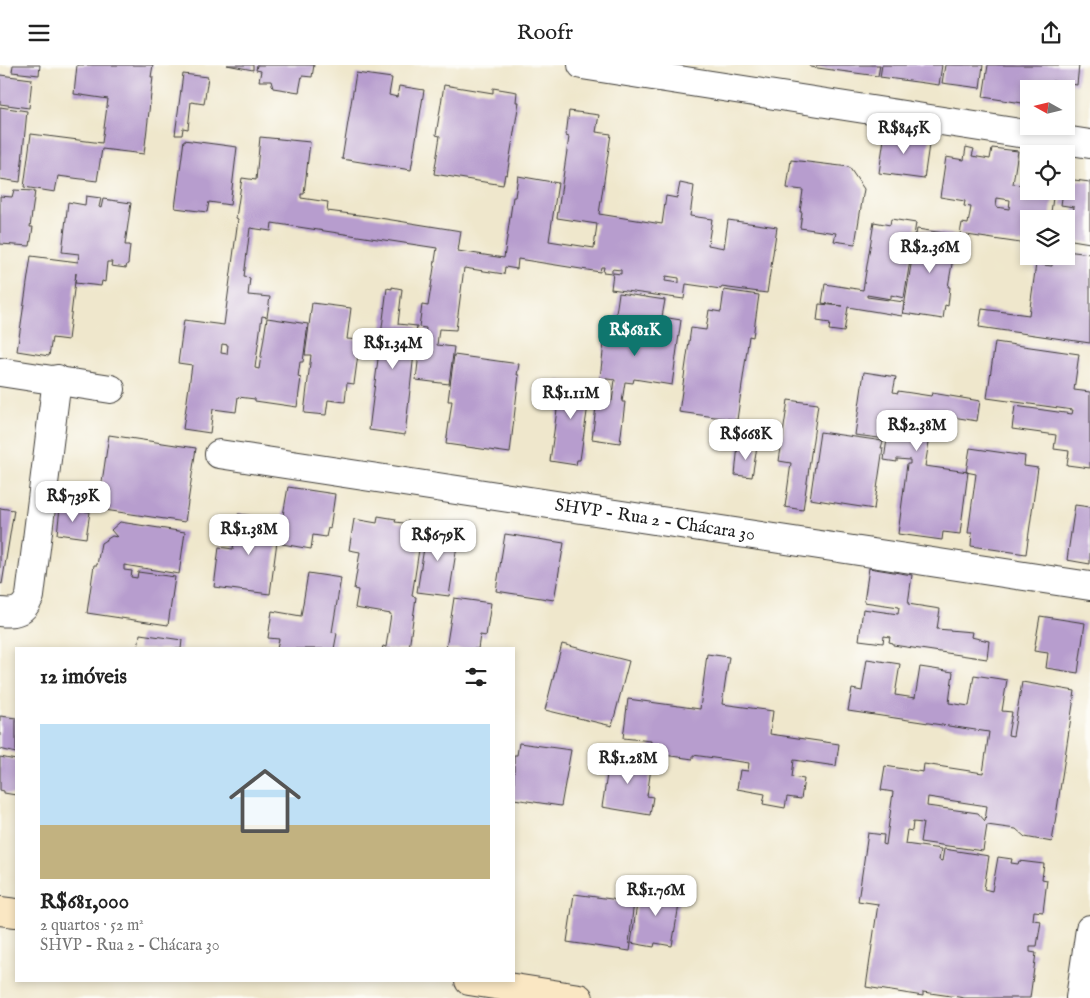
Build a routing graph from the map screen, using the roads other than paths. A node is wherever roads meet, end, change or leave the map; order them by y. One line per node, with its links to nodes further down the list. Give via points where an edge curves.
1 (582, 65): 2 (street)
2 (1090, 144)
3 (0, 372): 4 (street)
4 (57, 379): 5 (street); 8 (street, via 30,596 22,609)
5 (111, 389)
6 (219, 454): 7 (street, SHVP - Rua 2 - Chácara 30)
7 (1090, 586)
8 (0, 612)
9 (0, 911): 10 (main road)
10 (15, 913)
11 (1090, 929): 14 (street)
12 (475, 982): 13 (main road)
13 (580, 998)
14 (1080, 998)

